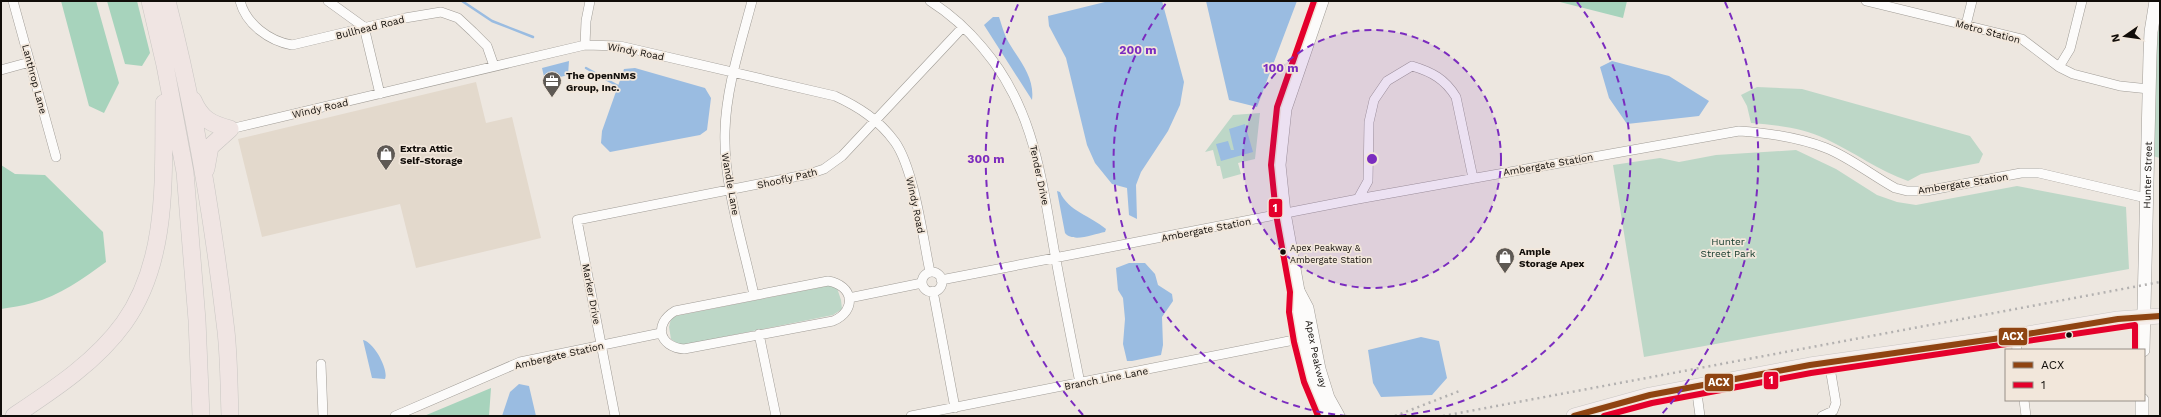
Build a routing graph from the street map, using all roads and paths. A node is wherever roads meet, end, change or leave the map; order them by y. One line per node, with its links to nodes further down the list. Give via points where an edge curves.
1 (13, 1): 18 (street, Lanthrop Lane)
2 (150, 1): 19 (highway)
3 (167, 1): 24 (highway)
4 (240, 1): 15 (street, Bullhead Road, via 248,20 278,43 292,45)
5 (328, 1): 15 (street)
6 (590, 1): 17 (street)
7 (752, 1): 23 (street, Wandle Lane)
8 (930, 1): 16 (street, Tender Drive)
9 (1866, 1): 14 (street, Metro Station)
10 (1972, 1): 14 (street)
11 (2082, 1): 21 (street, via 2070,49)
12 (2156, 1): 25 (main road, Hunter Street, via 2151,32)
13 (1322, 3): 35 (main road, Apex Peakway, via 1284,113 1279,166)
14 (1966, 25): 21 (street, Metro Station, via 2022,39)
15 (364, 27): 20 (street, Bullhead Road, via 437,12 451,14 487,46); 26 (street)
16 (963, 27): 27 (street, Shoofly Path); 37 (street, Tender Drive, via 1002,73 1025,118 1035,151)
17 (585, 45): 20 (street, Windy Road); 23 (street, Windy Road, via 620,46)
18 (30, 62): 22 (street); 29 (street, Lanthrop Lane)
19 (165, 65): 60 (highway, via 160,220 150,269 140,296 124,323 101,349 54,389); 61 (highway, via 185,172 197,320)
20 (494, 66): 26 (street, Windy Road)
21 (2059, 67): 25 (street, Metro Station, via 2099,82)
22 (1, 70)
23 (734, 73): 27 (street, Windy Road, via 835,96 858,106); 32 (street, Wandle Lane, via 725,131 726,165)
24 (186, 83): 28 (highway, via 202,116 211,124); 31 (highway)
25 (2149, 89): 33 (main road, Hunter Street)
26 (380, 94): 28 (street, Windy Road)
27 (875, 120): 32 (street, Shoofly Path, via 842,156 824,169); 38 (street, Windy Road, via 895,143 909,172)
28 (230, 129): 31 (highway, via 208,150)
29 (56, 157)
30 (1473, 178): 33 (street, Ambergate Station, via 1739,131 1768,133 1828,148 1895,188 1907,191 2021,173 2039,173); 34 (street, Ambergate Station); 34 (street, via 1456,97 1450,87 1435,74 1412,66 1387,81 1374,100 1369,122 1368,181)
31 (205, 183): 62 (highway, via 226,333)
32 (731, 190): 36 (street, Shoofly Path); 43 (street, Wandle Lane)
33 (2146, 198): 45 (main road, Hunter Street)
34 (1358, 199): 35 (street, Ambergate Station)
35 (1284, 214): 37 (street, Ambergate Station); 42 (main road, Apex Peakway)
36 (577, 220): 51 (street, Marker Drive)
37 (1056, 258): 39 (street, Ambergate Station); 55 (street, Tender Drive)
38 (930, 272): 39 (street, via 936,273); 40 (street, via 923,277)
39 (941, 280): 41 (street, via 940,286)
40 (922, 283): 41 (street, via 927,290); 44 (street)
41 (933, 291): 59 (street)
42 (1298, 291): 49 (main road, Apex Peakway, via 1297,312); 69 (main road, Apex Peakway, via 1307,308 1319,369 1328,398)
43 (754, 295): 44 (street, via 828,281 838,283 845,289); 47 (street, via 675,311 666,317)
44 (849, 298): 48 (street, via 849,306 845,313 833,321)
45 (2143, 316): 46 (main road); 50 (main road); 52 (main road, Hunter Street)
46 (2160, 316)
47 (661, 333): 48 (street, via 671,347 684,349); 51 (street, Ambergate Station)
48 (760, 334): 66 (street)
49 (1302, 341): 55 (street, Branch Line Lane, via 1288,341); 68 (main road, Apex Peakway, via 1314,385)
50 (2016, 343): 53 (main road)
51 (601, 345): 64 (street, Ambergate Station, via 520,362); 65 (street, Marker Drive)
52 (2143, 349)
53 (1829, 362): 56 (main road); 72 (street, via 1836,403 1833,411)
54 (321, 364): 63 (street)
55 (1080, 383): 59 (street, Branch Line Lane)
56 (1696, 386): 70 (main road, via 1632,399); 71 (street)
57 (2024, 401): 73 (street)
58 (2142, 401): 74 (main road)
59 (955, 408): 67 (street, Branch Line Lane)
60 (14, 416)
61 (201, 416)
62 (230, 416)
63 (322, 416)
64 (395, 416)
65 (615, 416)
66 (776, 416)
67 (911, 416)
68 (1327, 416)
69 (1338, 416)
70 (1574, 416)
71 (1700, 416)
72 (1822, 416)
73 (2026, 416)
74 (2142, 416)

